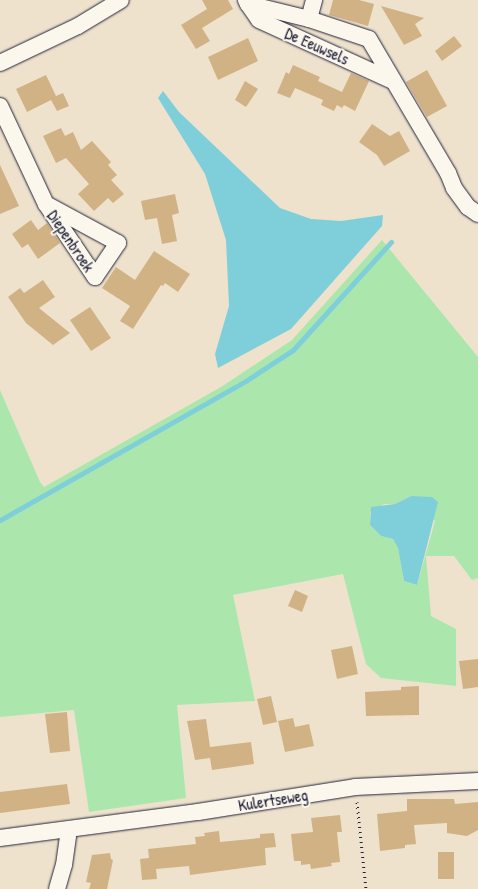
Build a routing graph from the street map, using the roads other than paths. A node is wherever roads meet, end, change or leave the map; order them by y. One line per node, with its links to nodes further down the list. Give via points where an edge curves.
1 (121, 0): 5 (street, via 78,26)
2 (314, 0): 4 (street, De Eeuwsels)
3 (247, 2): 4 (street, De Eeuwsels); 6 (street, De Eeuwsels, via 259,20)
4 (309, 19): 6 (street, De Eeuwsels, via 369,39)
5 (0, 63)
6 (393, 80): 9 (street, De Eeuwsels, via 454,188 468,207)
7 (0, 106): 8 (street, Diepenbroek)
8 (46, 204): 8 (street, Diepenbroek, via 62,228 95,277 118,243)
9 (478, 214)
10 (478, 781): 11 (street, Kulertseweg, via 355,786)
11 (69, 829): 12 (street, Kulertseweg); 13 (street)
12 (0, 838)
13 (57, 889)

